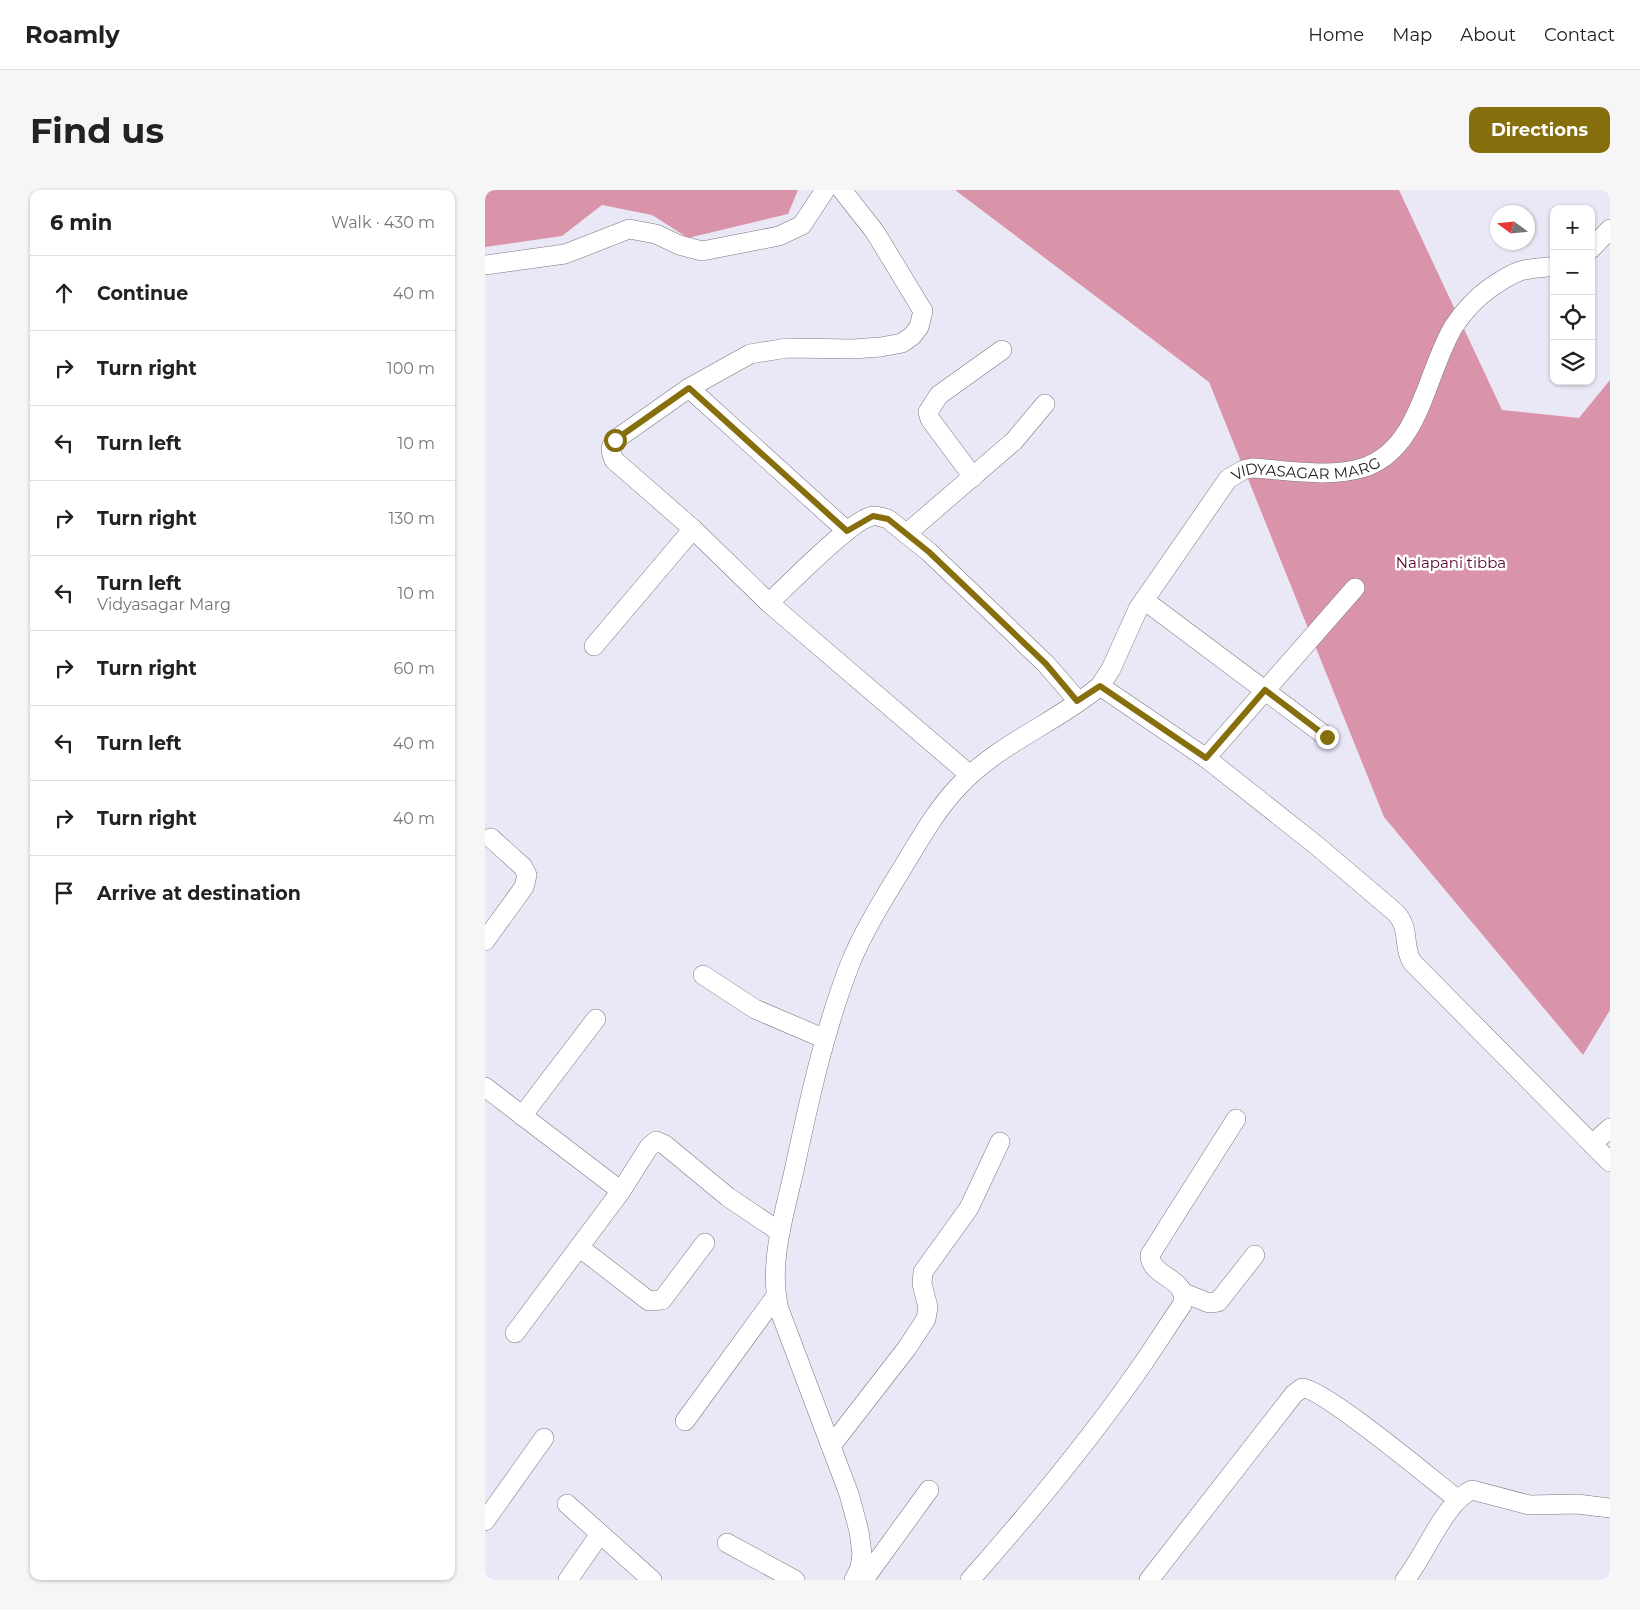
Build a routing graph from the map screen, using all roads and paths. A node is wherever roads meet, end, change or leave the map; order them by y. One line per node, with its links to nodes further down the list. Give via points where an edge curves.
1 (825, 190): 5 (street, via 802,225 779,236 702,251 656,234 629,229 565,254)
2 (842, 190): 8 (street, via 875,232 923,311 919,327 902,343 881,347 787,348 750,354)
3 (1610, 229): 4 (street)
4 (1595, 245)
5 (485, 265)
6 (1550, 267): 15 (street, VIDYASAGAR MARG, via 1510,275 1469,307 1447,338 1417,416 1391,450 1363,468 1337,472 1252,468 1228,479)
7 (1002, 350): 10 (street, via 939,395 929,406 930,419)
8 (689, 388): 11 (street, via 615,440 610,449 614,460); 12 (street)
9 (1045, 404): 10 (street, via 1014,441)
10 (973, 477): 13 (street)
11 (693, 529): 16 (street); 17 (street)
12 (847, 531): 13 (street, via 873,516 888,519); 16 (street)
13 (906, 534): 20 (street, via 1046,664)
14 (1355, 588): 19 (street)
15 (1144, 600): 18 (street, VIDYASAGAR MARG); 19 (street)
16 (769, 602): 23 (street)
17 (595, 646)
18 (1100, 686): 20 (street, VIDYASAGAR MARG); 22 (street)
19 (1265, 690): 21 (street); 22 (street)
20 (1077, 701): 23 (street, VIDYASAGAR MARG)
21 (1327, 737)
22 (1206, 758): 34 (street, via 1395,913 1405,926 1411,962)
23 (970, 775): 28 (street, VIDYASAGAR MARG, via 922,836 867,928 851,962)
24 (491, 838): 25 (street, via 523,867 527,880)
25 (485, 941)
26 (703, 975): 28 (street, via 755,1009)
27 (596, 1019): 30 (street)
28 (825, 1039): 37 (street, VIDYASAGAR MARG)
29 (485, 1087): 30 (street)
30 (521, 1116): 36 (street)
31 (1236, 1119): 41 (street, via 1150,1255 1155,1266)
32 (1610, 1128): 34 (street)
33 (1000, 1142): 46 (street, via 969,1208 923,1272 921,1284 929,1307 925,1318 907,1348)
34 (1592, 1144): 35 (street)
35 (1610, 1162)
36 (621, 1191): 37 (street, via 649,1147 656,1142 665,1145 728,1197); 39 (street)
37 (780, 1232): 42 (street, VIDYASAGAR MARG)
38 (705, 1243): 39 (street, via 662,1300 654,1302)
39 (579, 1247): 43 (street)
40 (1255, 1255): 41 (street, via 1219,1302 1209,1303)
41 (1184, 1293): 58 (street, via 1182,1305 1127,1385 1025,1518)
42 (776, 1296): 44 (street); 46 (street)
43 (515, 1334)
44 (685, 1420)
45 (544, 1438): 51 (street)
46 (831, 1446): 54 (street, via 859,1532)
47 (929, 1490): 54 (street)
48 (1457, 1499): 50 (street, via 1471,1490 1529,1505 1577,1504); 59 (street, via 1336,1406 1302,1388 1294,1394); 60 (street)
49 (567, 1504): 52 (street)
50 (1610, 1508)
51 (485, 1520)
52 (600, 1534): 55 (street); 56 (street)
53 (727, 1543): 57 (street)
54 (864, 1576)
55 (568, 1580)
56 (652, 1580)
57 (795, 1580)
58 (970, 1580)
59 (1149, 1580)
60 (1405, 1580)

